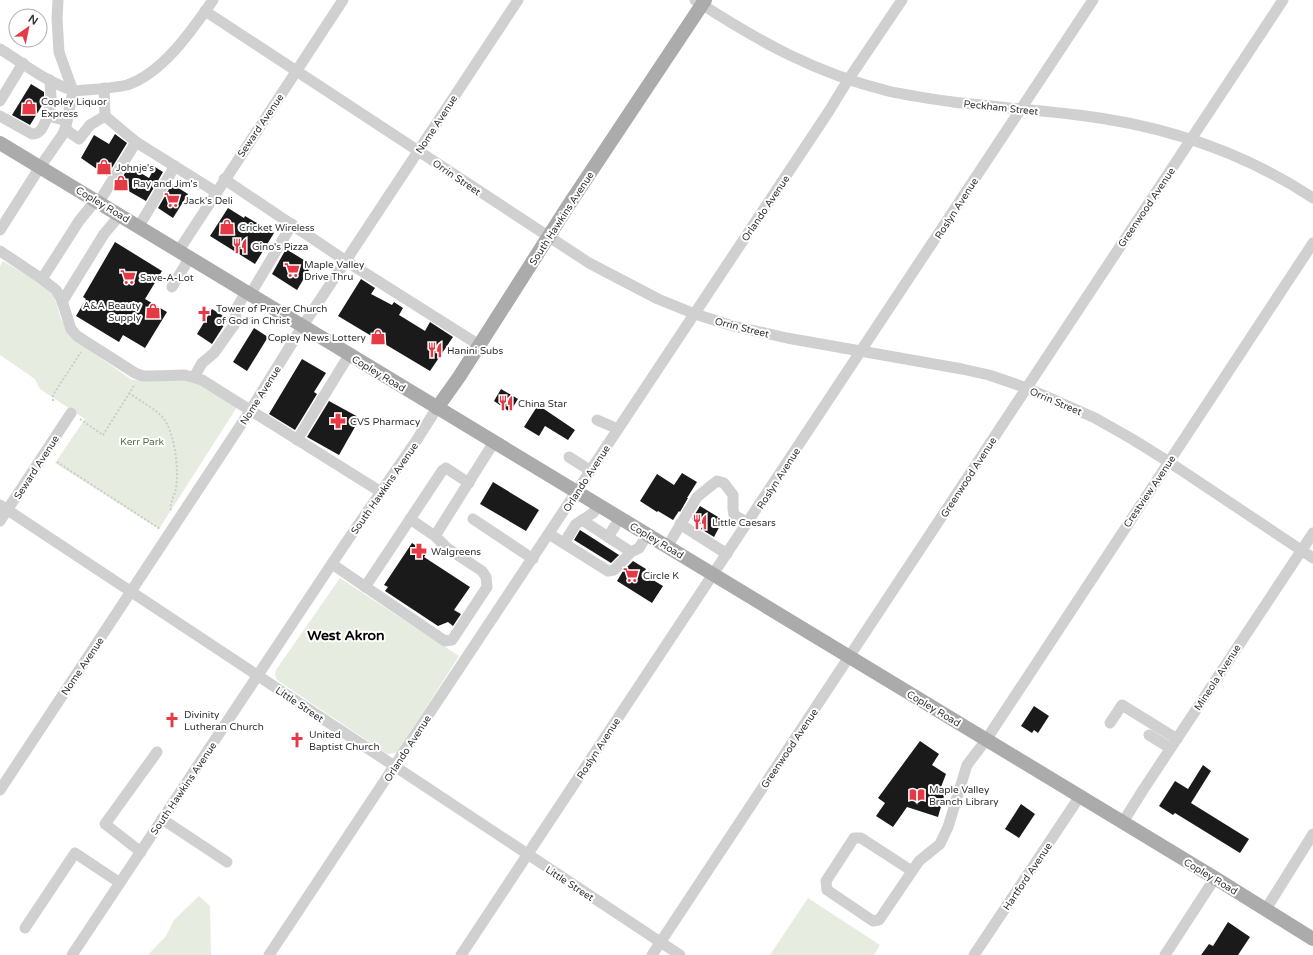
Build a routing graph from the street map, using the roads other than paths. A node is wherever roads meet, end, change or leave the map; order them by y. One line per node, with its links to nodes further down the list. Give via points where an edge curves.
1 (58, 0): 16 (street, via 60,52)
2 (212, 0): 9 (street)
3 (343, 0): 12 (street, Seward Avenue)
4 (518, 0): 26 (street, Nome Avenue)
5 (902, 0): 14 (street, Orlando Avenue)
6 (1093, 0): 18 (street, Roslyn Avenue)
7 (1283, 0): 23 (street, Greenwood Avenue)
8 (701, 2): 14 (street, Peckham Street, via 736,27 766,44); 37 (main road, South Hawkins Avenue)
9 (205, 11): 12 (street, Orrin Street); 15 (street, via 183,42 160,65 128,84)
10 (0, 49): 11 (street)
11 (23, 63): 13 (street); 17 (street)
12 (296, 71): 26 (street, Orrin Street); 29 (street, Seward Avenue)
13 (50, 80): 16 (street); 20 (street)
14 (848, 80): 18 (street, Peckham Street, via 916,97); 46 (street, Orlando Avenue)
15 (104, 88): 16 (street); 21 (street)
16 (74, 91): 22 (street)
17 (0, 101)
18 (1021, 109): 23 (street, Peckham Street, via 1124,122); 49 (street, Roslyn Avenue)
19 (0, 116): 20 (street, via 36,135)
20 (48, 116): 22 (street)
21 (105, 116): 22 (street, via 90,124 79,139); 24 (street)
22 (66, 125): 28 (street, via 63,134)
23 (1192, 139): 31 (street, Peckham Street, via 1253,164); 52 (street, Greenwood Avenue)
24 (136, 142): 27 (street); 32 (street)
25 (0, 143): 28 (main road, Copley Road)
26 (418, 151): 37 (street, Orrin Street); 41 (street, Nome Avenue)
27 (175, 166): 30 (street); 35 (street)
28 (40, 167): 32 (main road, Copley Road); 36 (street)
29 (224, 179): 30 (street, Seward Avenue); 34 (street)
30 (216, 192): 40 (street, Seward Avenue)
31 (1313, 198)
32 (97, 201): 33 (main road, Copley Road); 42 (street, via 79,221)
33 (120, 215): 35 (main road, Copley Road); 45 (street, via 104,234)
34 (292, 224): 41 (street); 44 (street)
35 (139, 226): 40 (main road, Copley Road)
36 (0, 230)
37 (549, 238): 46 (street, Orrin Street, via 604,272 658,299); 48 (main road, South Hawkins Avenue)
38 (1313, 243): 61 (street, Crestview Avenue)
39 (0, 251): 42 (street)
40 (184, 254): 43 (street, Seward Avenue); 44 (main road, Copley Road)
41 (346, 261): 47 (street, Nome Avenue); 48 (street)
42 (42, 279): 45 (street, via 56,290)
43 (172, 287)
44 (248, 293): 47 (main road, Copley Road); 51 (street, via 235,311 234,325 214,353 202,363)
45 (62, 302): 51 (street, via 67,320 77,336 135,373 153,376 185,374)
46 (696, 314): 49 (street, Orrin Street, via 764,333); 57 (street, Orlando Avenue)
47 (302, 327): 50 (main road, Copley Road); 54 (street, Nome Avenue)
48 (479, 346): 53 (main road, South Hawkins Avenue)
49 (861, 351): 52 (street, Orrin Street, via 962,369); 73 (street, Roslyn Avenue)
50 (349, 355): 53 (main road, Copley Road); 58 (street)
51 (194, 377): 54 (street)
52 (1027, 388): 61 (street, Orrin Street, via 1095,418); 91 (street, Greenwood Avenue)
53 (437, 408): 59 (main road, Copley Road); 64 (street, South Hawkins Avenue)
54 (250, 411): 58 (street); 90 (street, Nome Avenue)
55 (71, 413): 67 (street, Seward Avenue)
56 (597, 420): 57 (street)
57 (618, 430): 62 (street, Orlando Avenue)
58 (297, 440): 64 (street)
59 (494, 442): 63 (street); 65 (main road, Copley Road)
60 (569, 457): 62 (street)
61 (1169, 462): 82 (street, Orrin Street); 96 (street, Crestview Avenue)
62 (591, 471): 65 (street, Orlando Avenue)
63 (469, 483): 69 (street, via 446,468); 78 (street)
64 (381, 492): 87 (street, South Hawkins Avenue)
65 (577, 492): 66 (main road, Copley Road); 76 (street, Orlando Avenue)
66 (598, 505): 68 (main road, Copley Road); 71 (street, via 588,518)
67 (4, 507): 72 (street, Seward Avenue); 90 (street, Little Street)
68 (620, 518): 77 (main road, Copley Road); 79 (street)
69 (410, 519): 78 (street); 89 (street)
70 (473, 519): 86 (street)
71 (582, 520): 79 (street); 80 (street, via 576,524)
72 (0, 521)
73 (748, 523): 74 (street, via 734,515 733,495 724,483 717,481 696,498); 84 (street, Roslyn Avenue)
74 (680, 524): 81 (street); 84 (street)
75 (1313, 533): 82 (street, Mineola Avenue)
76 (549, 534): 80 (street); 86 (street, Orlando Avenue)
77 (647, 535): 81 (main road, Copley Road); 83 (street, via 639,548)
78 (435, 536): 89 (street, via 482,571 486,577 487,587 452,640 445,641)
79 (608, 538): 83 (street)
80 (564, 543): 83 (street, via 608,571 614,570)
81 (667, 546): 88 (main road, Copley Road)
82 (1301, 550): 85 (street, Orrin Street); 95 (street, Mineola Avenue)
83 (631, 552)
84 (727, 554): 88 (street, Roslyn Avenue)
85 (1313, 558)
86 (533, 559): 99 (street, Orlando Avenue)
87 (332, 564): 89 (street); 92 (street, South Hawkins Avenue)
88 (713, 574): 91 (main road, Copley Road); 106 (street, Roslyn Avenue)
89 (365, 587)
90 (131, 592): 92 (street, Little Street); 100 (street, Nome Avenue)
91 (850, 657): 96 (main road, Copley Road); 114 (street, Greenwood Avenue)
92 (258, 676): 99 (street, Little Street); 102 (street, South Hawkins Avenue)
93 (1110, 724): 95 (street, via 1122,705)
94 (1149, 735): 97 (street)
95 (1177, 739): 97 (street, Mineola Avenue)
96 (986, 740): 101 (main road, Copley Road); 108 (street, Crestview Avenue, via 967,765 948,827 940,844 919,861)
97 (1170, 748): 103 (street, Mineola Avenue)
98 (157, 752): 105 (street, via 105,824)
99 (394, 767): 106 (street, Little Street); 116 (street, Orlando Avenue)
100 (0, 790)
101 (1080, 796): 103 (main road, Copley Road); 120 (street, Hartford Avenue)
102 (162, 819): 105 (street, South Hawkins Avenue); 107 (street)
103 (1123, 822): 109 (main road, Copley Road)
104 (1313, 834): 111 (street)
105 (141, 852): 110 (street, South Hawkins Avenue)
106 (528, 855): 114 (street, Little Street); 117 (street, Roslyn Avenue)
107 (227, 862)
108 (912, 871): 108 (street, Crestview Avenue, via 879,920 873,921 827,890 826,881 854,838 862,838)
109 (1215, 878): 111 (main road, Copley Road); 121 (street)
110 (120, 883): 112 (street, via 75,853); 115 (street, South Hawkins Avenue)
111 (1266, 910): 113 (main road, Copley Road)
112 (25, 928)
113 (1313, 939)
114 (661, 942): 118 (street, Greenwood Avenue); 119 (street, Little Street)
115 (72, 955)
116 (270, 955)
117 (461, 955)
118 (652, 955)
119 (680, 955)
120 (974, 955)
121 (1165, 955)

